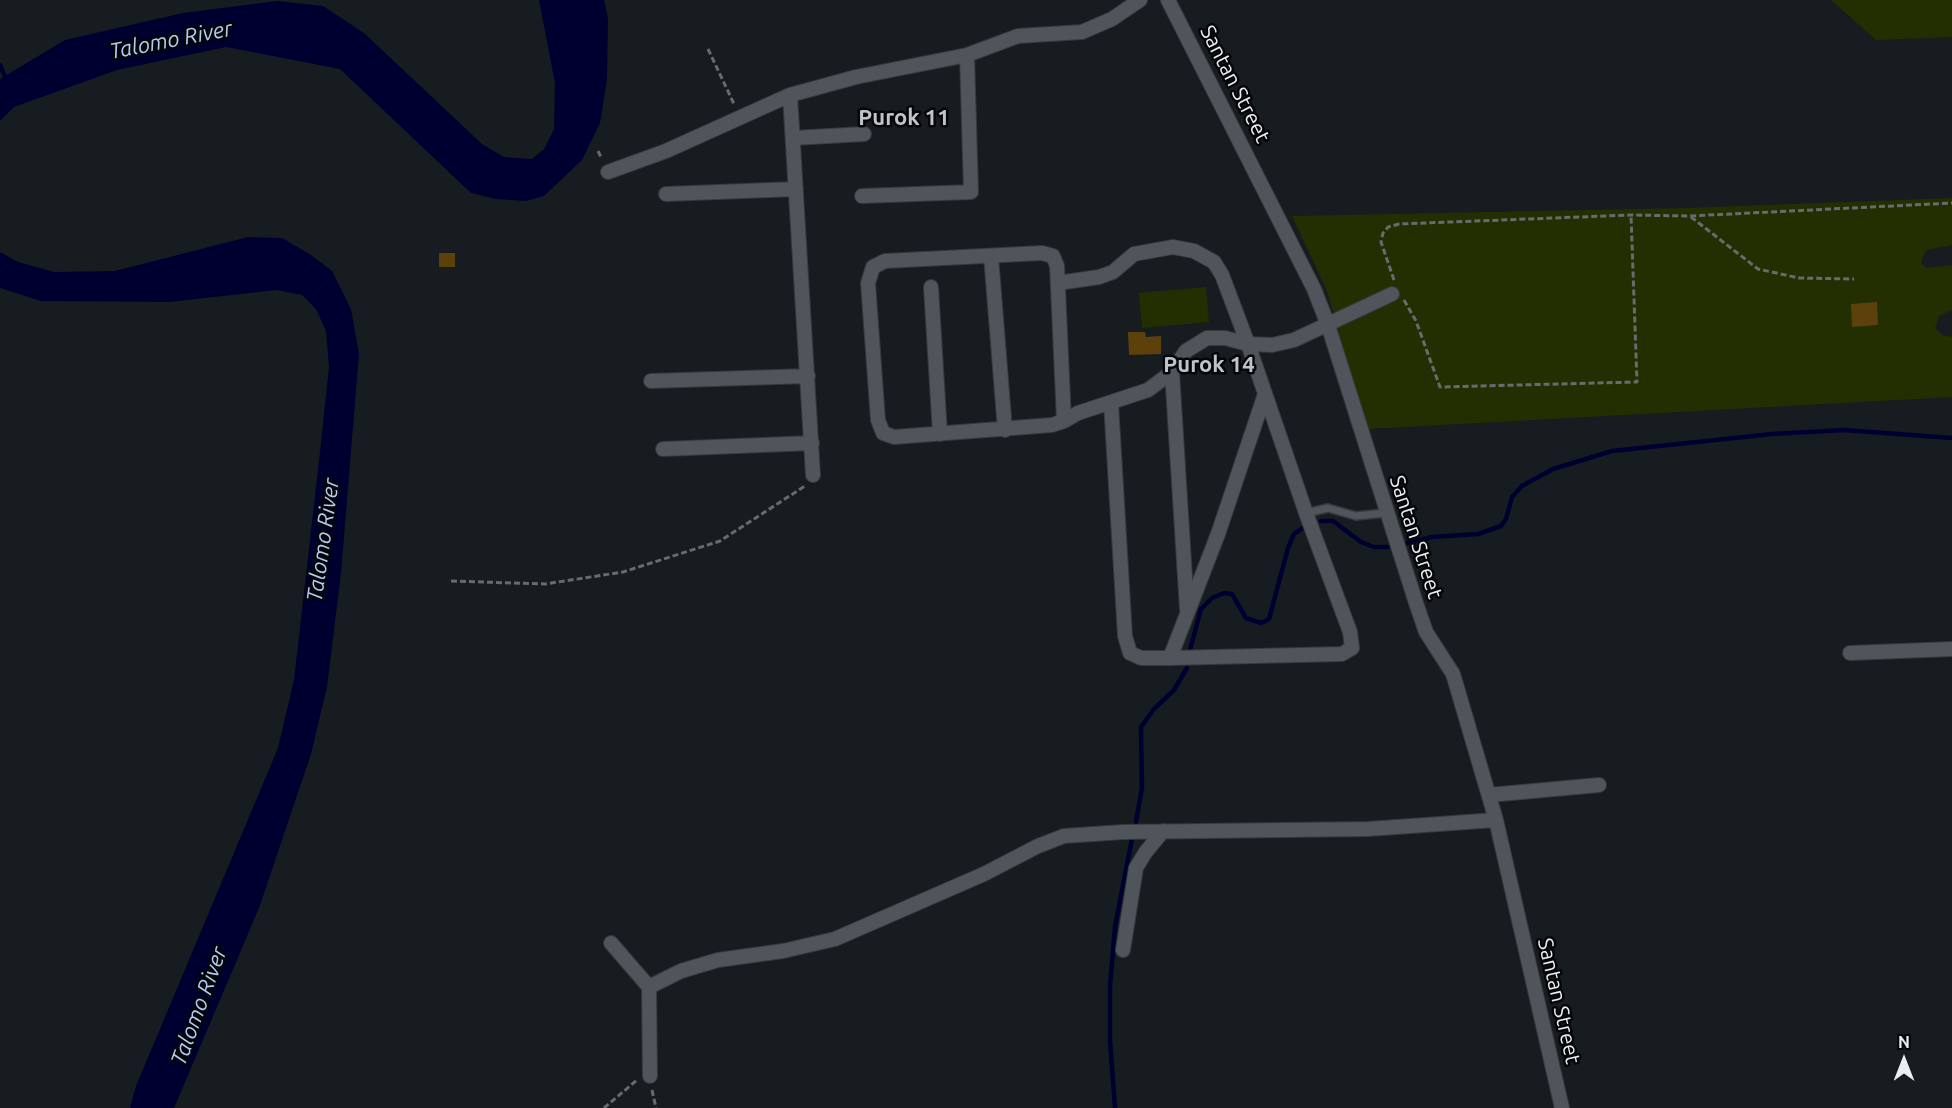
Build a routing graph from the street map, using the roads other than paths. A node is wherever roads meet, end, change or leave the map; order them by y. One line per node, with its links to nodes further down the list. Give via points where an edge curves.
1 (1140, 0): 3 (street, via 1082,32 1018,36)
2 (1168, 0): 15 (street, Santan Street, via 1314,289)
3 (967, 55): 4 (street, via 856,76); 10 (street, via 971,192)
4 (790, 95): 6 (street); 7 (street, via 666,151)
5 (864, 134): 6 (street)
6 (792, 138): 8 (street)
7 (608, 172)
8 (796, 189): 9 (street); 18 (street)
9 (666, 194)
10 (862, 196)
11 (991, 256): 12 (street, via 1049,254 1055,260); 23 (street); 24 (street, via 885,261 869,274 880,428 894,437)
12 (1058, 283): 16 (street, via 1100,277 1113,272 1134,254 1173,247 1194,250 1214,262 1222,275); 22 (street)
13 (931, 287): 24 (street)
14 (1392, 294): 15 (street)
15 (1328, 325): 16 (street, via 1294,340 1272,345); 29 (street, Santan Street)
16 (1248, 344): 17 (street, via 1207,338 1186,351); 20 (street)
17 (1172, 372): 21 (street, via 1148,390); 30 (street)
18 (808, 376): 19 (street); 25 (street)
19 (651, 381)
20 (1265, 394): 28 (street); 30 (street)
21 (1111, 403): 22 (street); 33 (street, via 1127,649 1141,658)
22 (1064, 421): 23 (street)
23 (1005, 430): 24 (street)
24 (940, 434)
25 (812, 443): 26 (street); 27 (street)
26 (663, 449)
27 (813, 475)
28 (1306, 513): 29 (lane, via 1328,508 1356,516); 33 (street, via 1353,648 1342,654)
29 (1385, 513): 35 (street, Santan Street, via 1426,632 1453,674)
30 (1187, 616): 33 (street)
31 (1952, 649): 32 (street)
32 (1850, 653)
33 (1170, 658)
34 (1599, 785): 35 (street)
35 (1489, 795): 36 (street, Santan Street)
36 (1496, 820): 37 (street, via 1368,830); 42 (street, Santan Street)
37 (1163, 831): 39 (street, via 1136,868); 40 (street, via 1064,836 835,939 793,950 718,960 681,971)
38 (610, 943): 40 (street)
39 (1123, 950)
40 (649, 987): 41 (street)
41 (650, 1076)
42 (1562, 1108)

